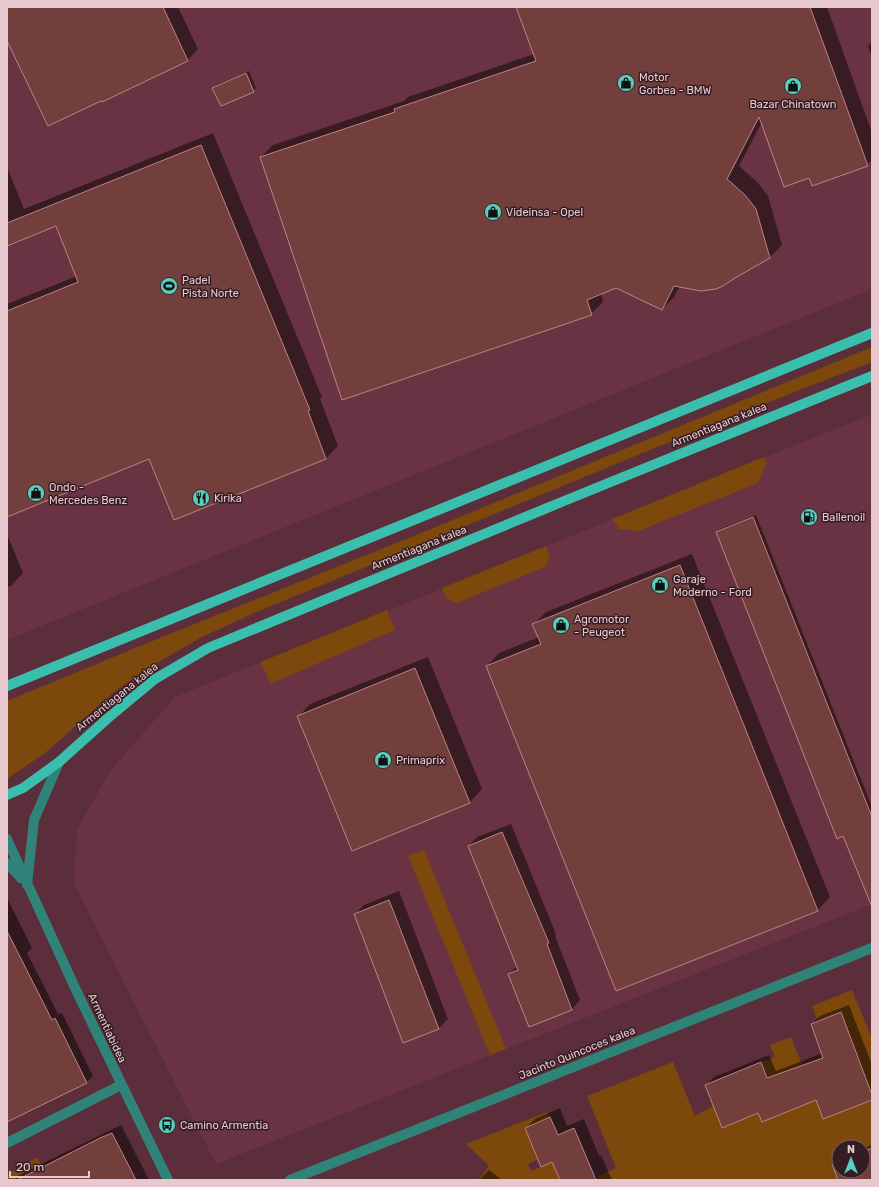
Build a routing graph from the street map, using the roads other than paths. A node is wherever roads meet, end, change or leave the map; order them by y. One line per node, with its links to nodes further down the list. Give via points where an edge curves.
1 (872, 333): 3 (main road)
2 (872, 376): 4 (main road, Armentiagana kalea, via 208,648 156,679)
3 (7, 686)
4 (58, 762): 5 (main road, Armentiagana kalea, via 23,788); 8 (street, via 34,820)
5 (7, 795)
6 (7, 839): 8 (street, Armentiabidea)
7 (7, 863): 8 (street, Armentiabidea)
8 (27, 885): 10 (street, Armentiabidea)
9 (872, 948): 13 (street, Jacinto Quincoces kalea)
10 (121, 1085): 11 (street); 12 (street, Armentiabidea)
11 (7, 1143)
12 (168, 1180)
13 (290, 1180)

